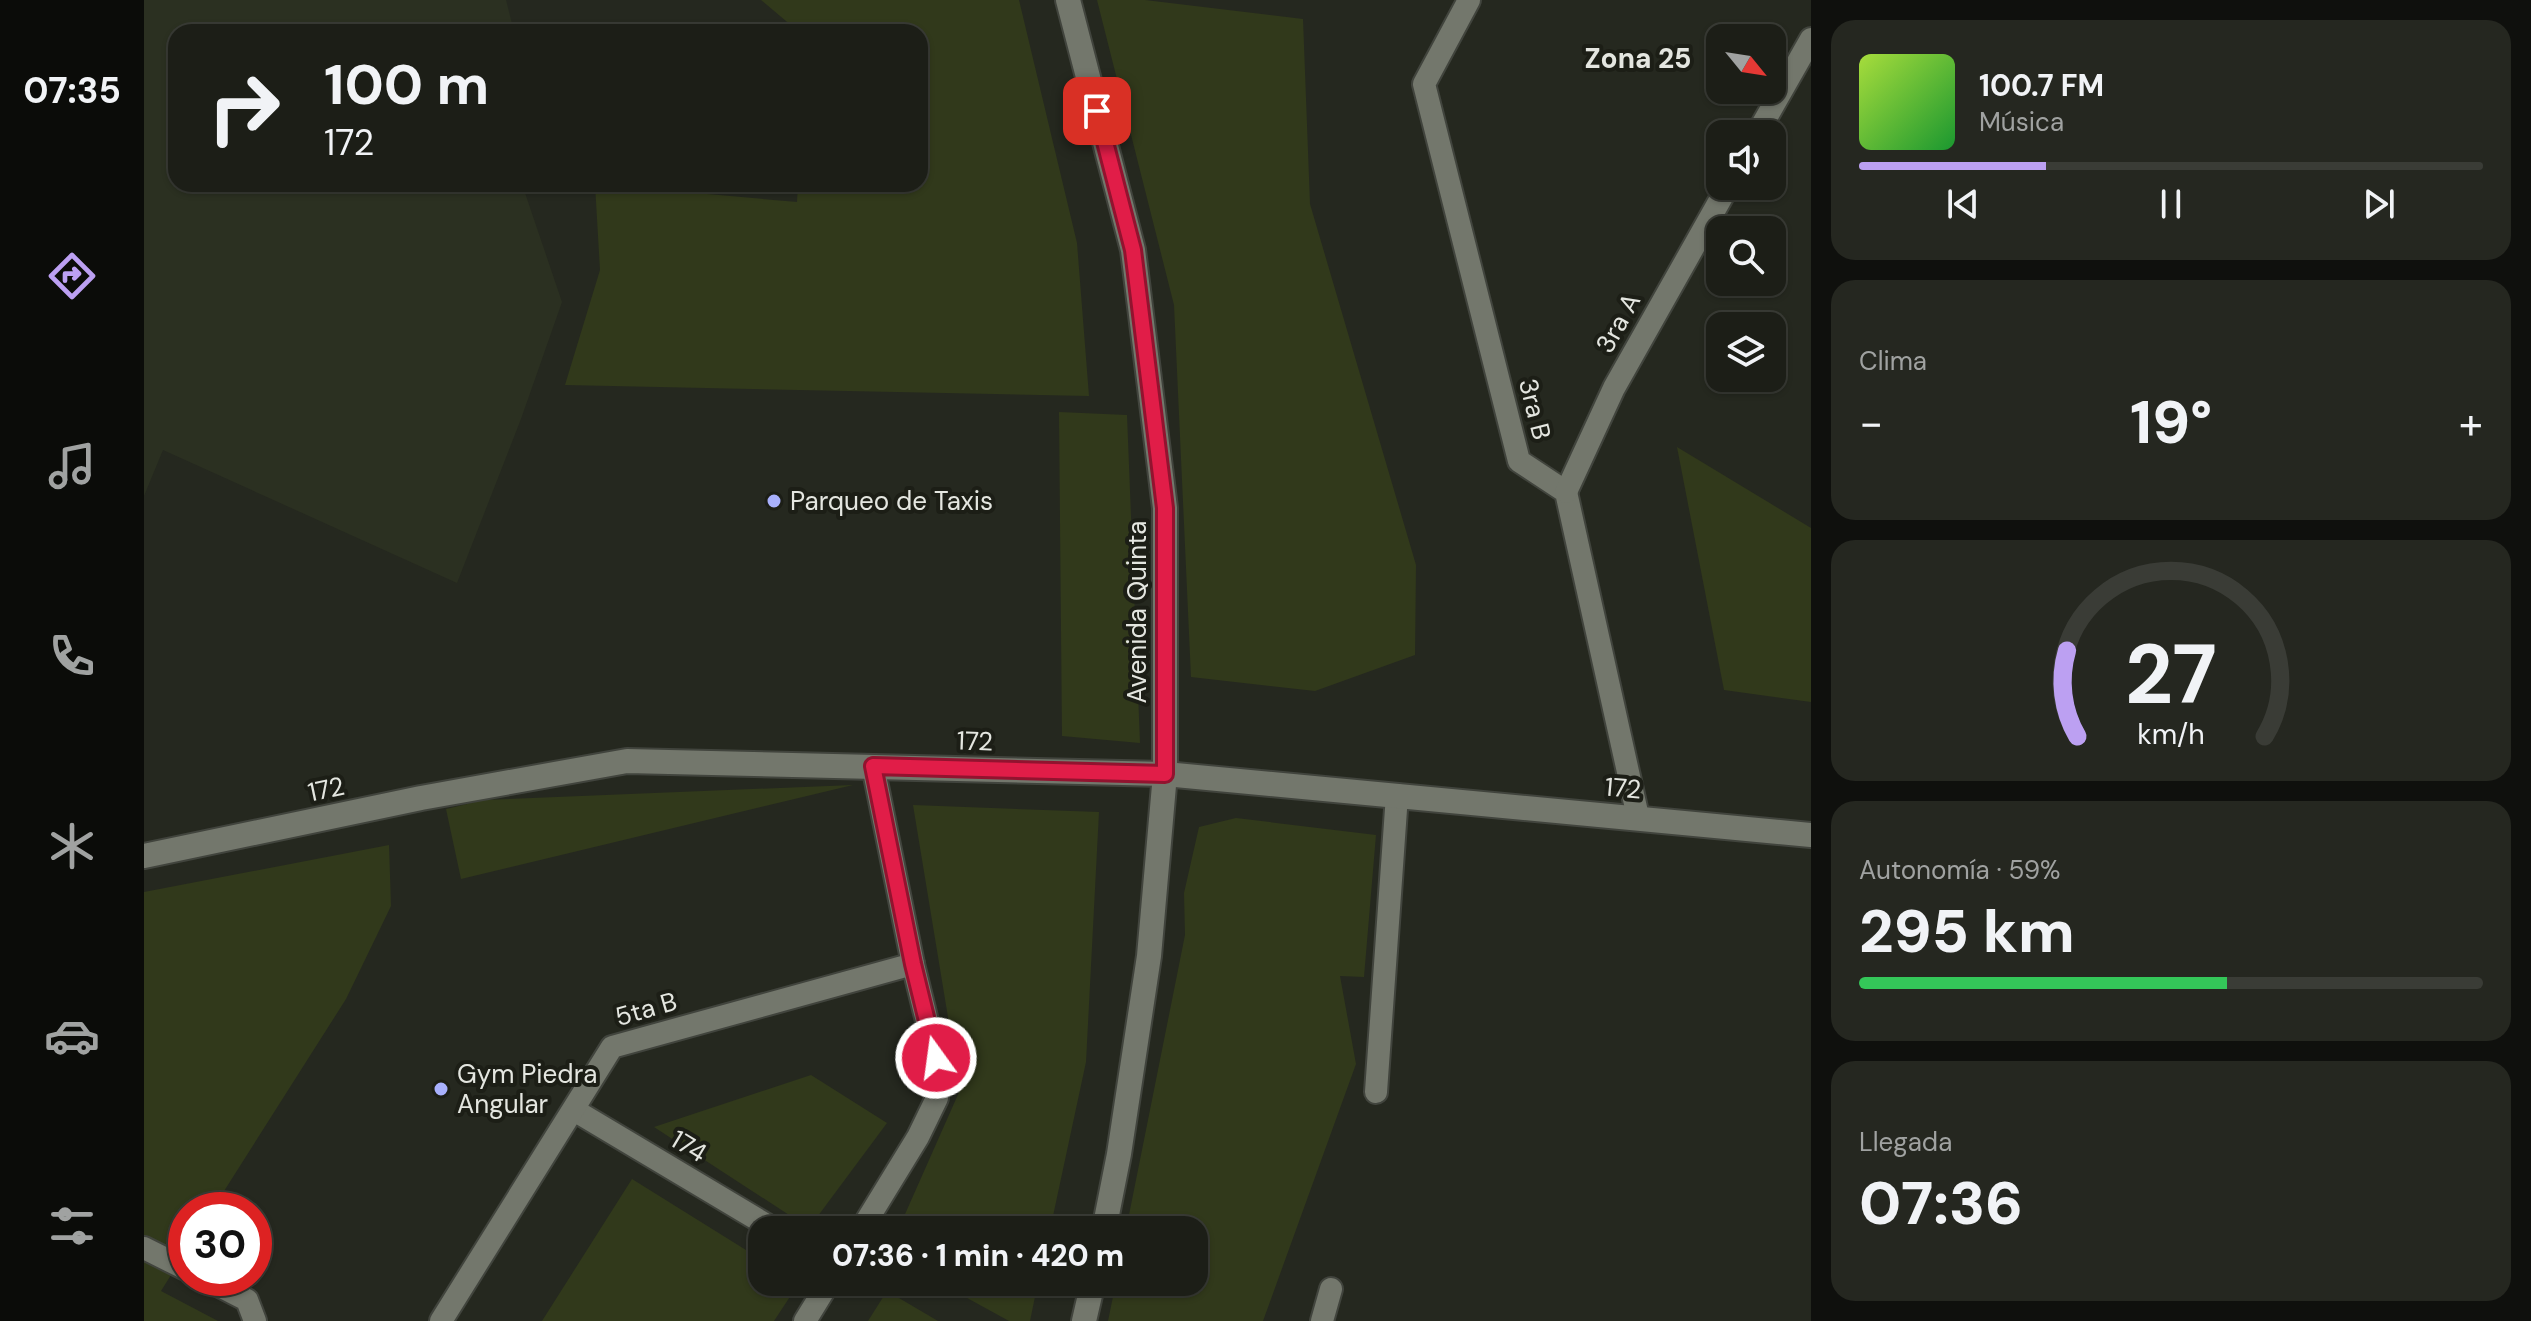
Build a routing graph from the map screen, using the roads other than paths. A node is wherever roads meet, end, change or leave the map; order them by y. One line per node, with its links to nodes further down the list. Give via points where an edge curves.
1 (1068, 0): 8 (street, Avenida Quinta, via 1137,280 1165,508)
2 (1469, 0): 6 (street, 3ra B, via 1424,84 1519,461)
3 (1811, 39): 4 (street)
4 (1765, 120)
5 (1720, 200): 6 (street, 3ra A, via 1614,388)
6 (1566, 492): 10 (street)
7 (873, 766): 8 (street, 172); 12 (street, 172, via 627,761); 13 (street)
8 (1165, 774): 9 (street, 172); 18 (street, Avenida Quinta, via 1149,956)
9 (1397, 795): 10 (street, 172); 14 (street)
10 (1638, 817): 11 (street, 172)
11 (1811, 835)
12 (144, 856)
13 (913, 964): 15 (street, 5ta B, via 612,1047); 17 (street, via 936,1058 937,1098)
14 (1376, 1092)
15 (574, 1110): 16 (street, 174); 26 (street, 5ta B)
16 (752, 1216)
17 (870, 1216)
18 (1107, 1216)
19 (144, 1248): 20 (street)
20 (168, 1260)
21 (1331, 1289): 29 (street)
22 (239, 1296): 25 (street, via 247,1300)
23 (820, 1296): 27 (street)
24 (1090, 1296): 28 (street)
25 (255, 1321)
26 (441, 1321)
27 (805, 1321)
28 (1084, 1321)
29 (1322, 1321)

